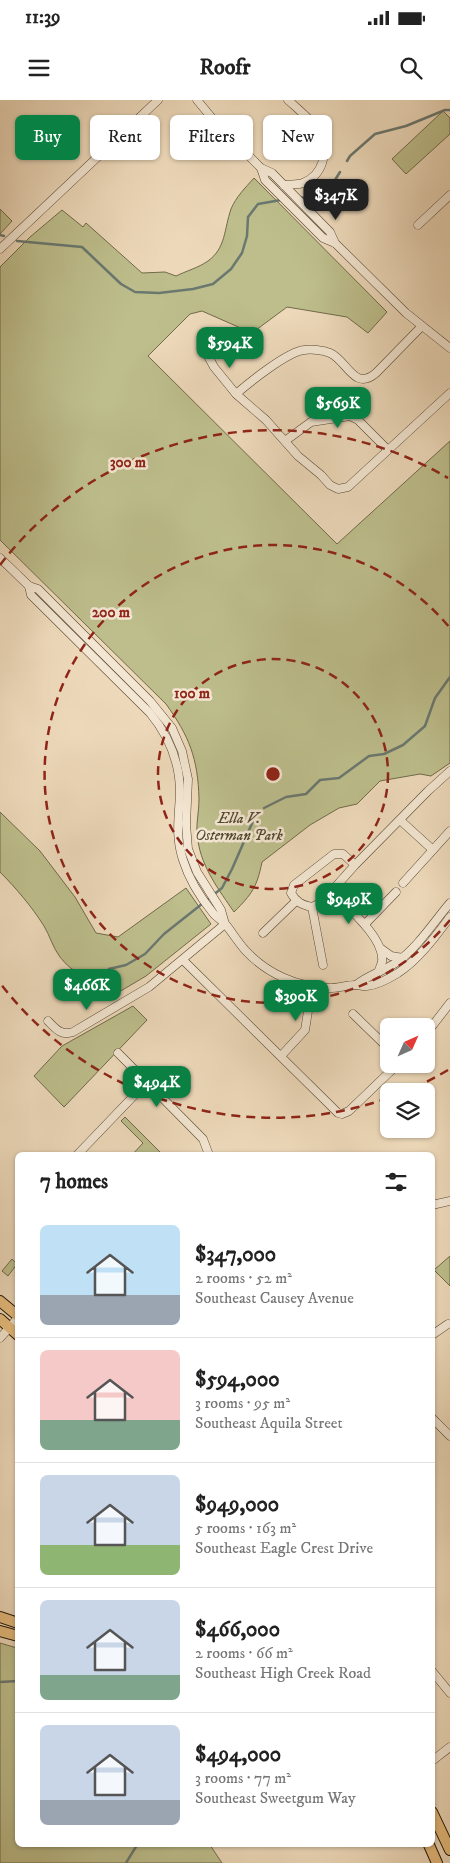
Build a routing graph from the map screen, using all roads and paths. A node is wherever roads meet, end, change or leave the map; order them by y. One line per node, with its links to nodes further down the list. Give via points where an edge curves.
1 (158, 100): 9 (street)
2 (197, 100): 4 (street)
3 (288, 100): 5 (street, via 319,133 324,155 322,164 311,178)
4 (261, 168): 5 (street, via 272,173); 8 (street, via 265,180 323,238)
5 (287, 188): 8 (street, via 330,232)
6 (450, 195): 7 (street)
7 (418, 224)
8 (335, 243): 10 (street)
9 (0, 249)
10 (422, 326): 11 (street); 14 (street, via 368,379 355,376 331,353 303,350 281,361)
11 (450, 348)
12 (208, 356): 14 (street)
13 (450, 393): 16 (street)
14 (236, 394): 15 (street)
15 (285, 441): 16 (street, via 311,422 350,416); 16 (street, via 338,489 348,487)
16 (387, 450)
17 (0, 558): 18 (street)
18 (29, 586): 31 (street, via 31,595 150,713 166,734 179,779 177,824 183,861 194,885 214,915); 31 (street, via 38,589 150,701 172,728 186,766 189,793 187,836 192,861 221,910)
19 (450, 771): 20 (street)
20 (400, 820): 22 (street); 23 (street)
21 (450, 831): 22 (street)
22 (433, 850): 24 (street)
23 (355, 865): 25 (street); 27 (street, via 342,854 330,856 294,885 291,893)
24 (403, 883)
25 (332, 892): 29 (street); 32 (street)
26 (396, 892): 32 (street)
27 (296, 900): 29 (street); 33 (street)
28 (450, 903): 35 (street)
29 (312, 907): 37 (street)
30 (450, 917): 39 (street, via 417,957 398,972 366,987)
31 (225, 924): 36 (street); 40 (street, via 245,950 262,965 287,979)
32 (365, 924): 34 (street)
33 (262, 933)
34 (379, 946): 35 (street, via 391,956); 38 (street, via 382,961)
35 (403, 958): 38 (street)
36 (184, 960): 43 (street, via 148,987 73,1032 62,1033); 47 (street)
37 (324, 965)
38 (378, 973): 39 (street)
39 (356, 985): 40 (street, via 343,988)
40 (312, 986): 47 (street, via 306,1030)
41 (450, 1003): 44 (street)
42 (353, 1014): 45 (street)
43 (48, 1021)
44 (435, 1022)
45 (380, 1040)
46 (118, 1053): 49 (street)
47 (281, 1056): 48 (street, via 342,1114 360,1102)
48 (389, 1073)
49 (147, 1082): 50 (street); 51 (street, via 203,1139)
50 (80, 1152)
51 (208, 1152)
52 (450, 1201): 53 (street)
53 (435, 1204)
54 (0, 1301): 55 (main road)
55 (15, 1314)
56 (0, 1319): 59 (main road)
57 (15, 1320): 59 (street)
58 (448, 1324): 61 (street)
59 (9, 1327): 60 (main road); 62 (street)
60 (15, 1332)
61 (435, 1333)
62 (0, 1338)
63 (435, 1421): 64 (street)
64 (450, 1436)
65 (0, 1617): 66 (main road)
66 (15, 1622)
67 (0, 1631): 68 (main road)
68 (15, 1635)
69 (435, 1675): 70 (street)
70 (450, 1693)
71 (450, 1747): 72 (street)
72 (435, 1759)
73 (435, 1818): 75 (main road)
74 (430, 1847): 76 (main road)
75 (450, 1850)
76 (437, 1863)

